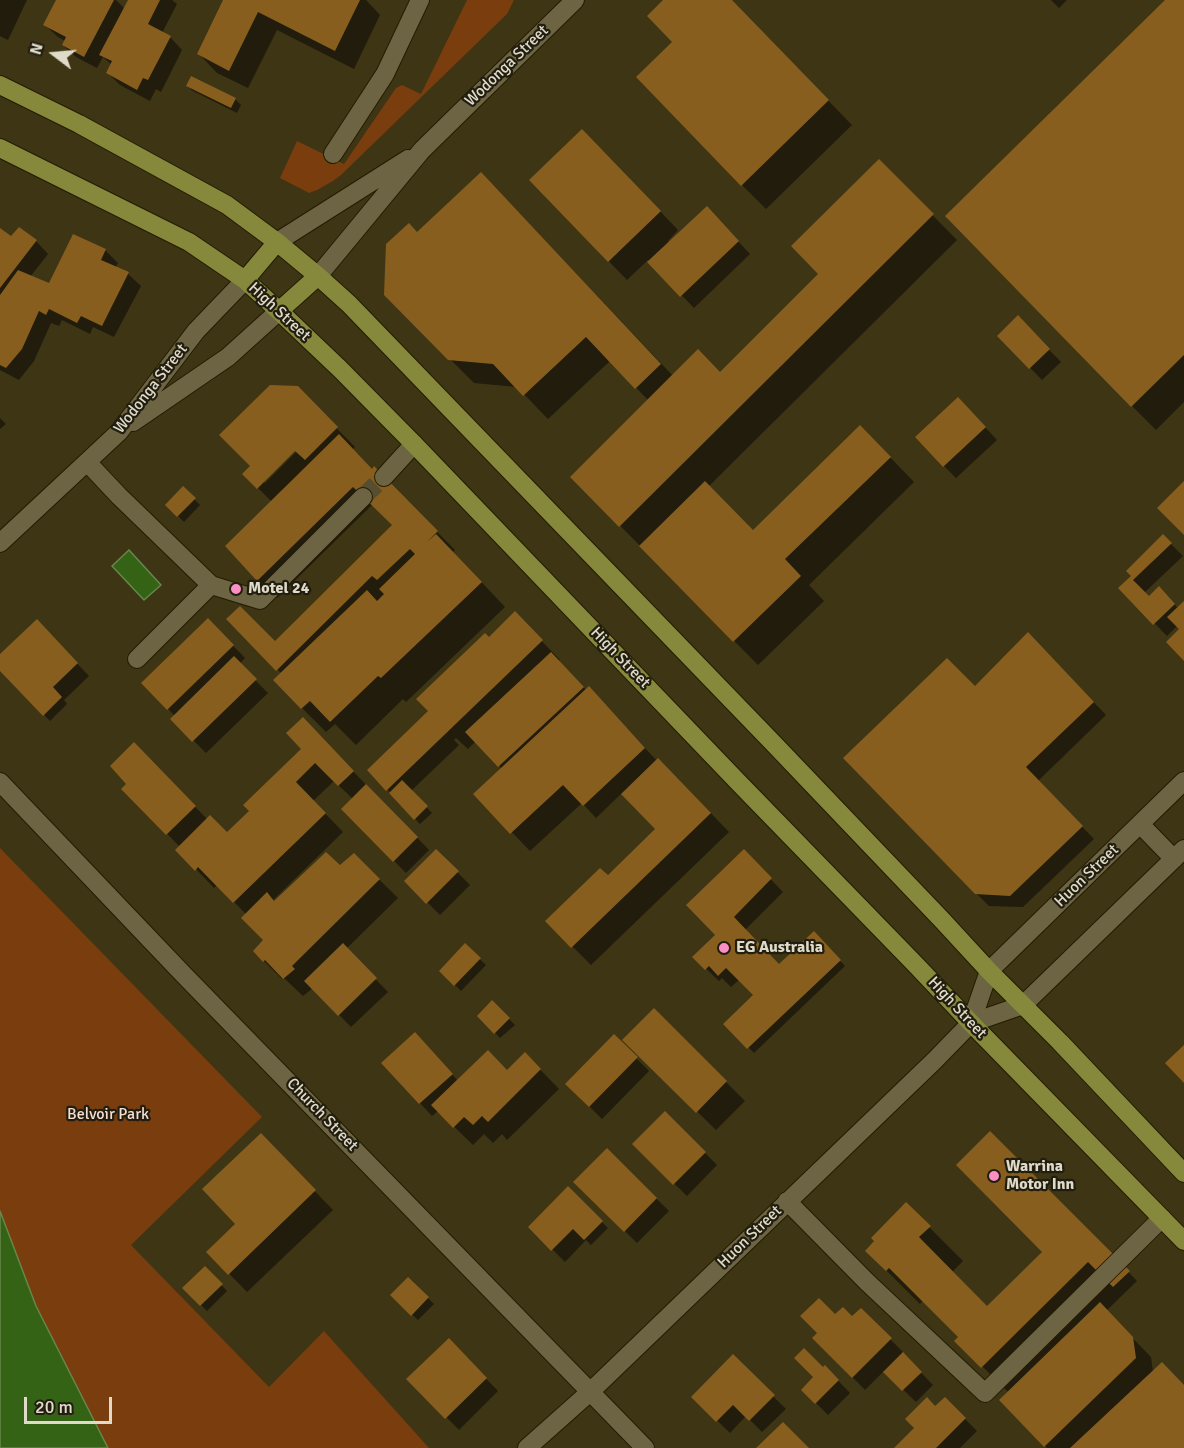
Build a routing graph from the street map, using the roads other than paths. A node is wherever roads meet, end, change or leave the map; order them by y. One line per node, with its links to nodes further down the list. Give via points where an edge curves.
1 (420, 0): 6 (street, via 385,74)
2 (566, 3): 5 (street, Wodonga Street)
3 (0, 85): 7 (main road, via 227,205)
4 (0, 148): 9 (main road, High Street, via 189,242)
5 (422, 150): 7 (street, Wodonga Street); 8 (street, Wodonga Street)
6 (333, 154)
7 (277, 242): 8 (main road); 9 (main road)
8 (318, 276): 10 (main road); 23 (main road)
9 (245, 280): 10 (main road, High Street); 11 (street, Wodonga Street, via 196,331)
10 (279, 311): 11 (street, via 228,357); 12 (main road, High Street)
11 (119, 432): 13 (street, Wodonga Street)
12 (414, 444): 14 (street); 25 (main road, High Street)
13 (87, 462): 16 (street, Wodonga Street); 17 (street)
14 (384, 477)
15 (363, 497): 17 (street, via 260,600)
16 (0, 543)
17 (212, 585): 18 (street)
18 (137, 659)
19 (1184, 781): 21 (street, Huon Street)
20 (0, 782): 30 (street, Church Street)
21 (1140, 824): 22 (street); 23 (street, Huon Street)
22 (1179, 854): 24 (street)
23 (989, 971): 24 (main road); 25 (street)
24 (1023, 1005): 25 (street); 26 (main road)
25 (971, 1023): 27 (street, Huon Street); 28 (main road, High Street)
26 (1184, 1173)
27 (787, 1201): 28 (street, via 985,1393); 30 (street, Huon Street)
28 (1162, 1218): 29 (main road, High Street)
29 (1184, 1241)
30 (590, 1392): 31 (street, Huon Street); 32 (street, Church Street)
31 (527, 1448)
32 (645, 1448)

